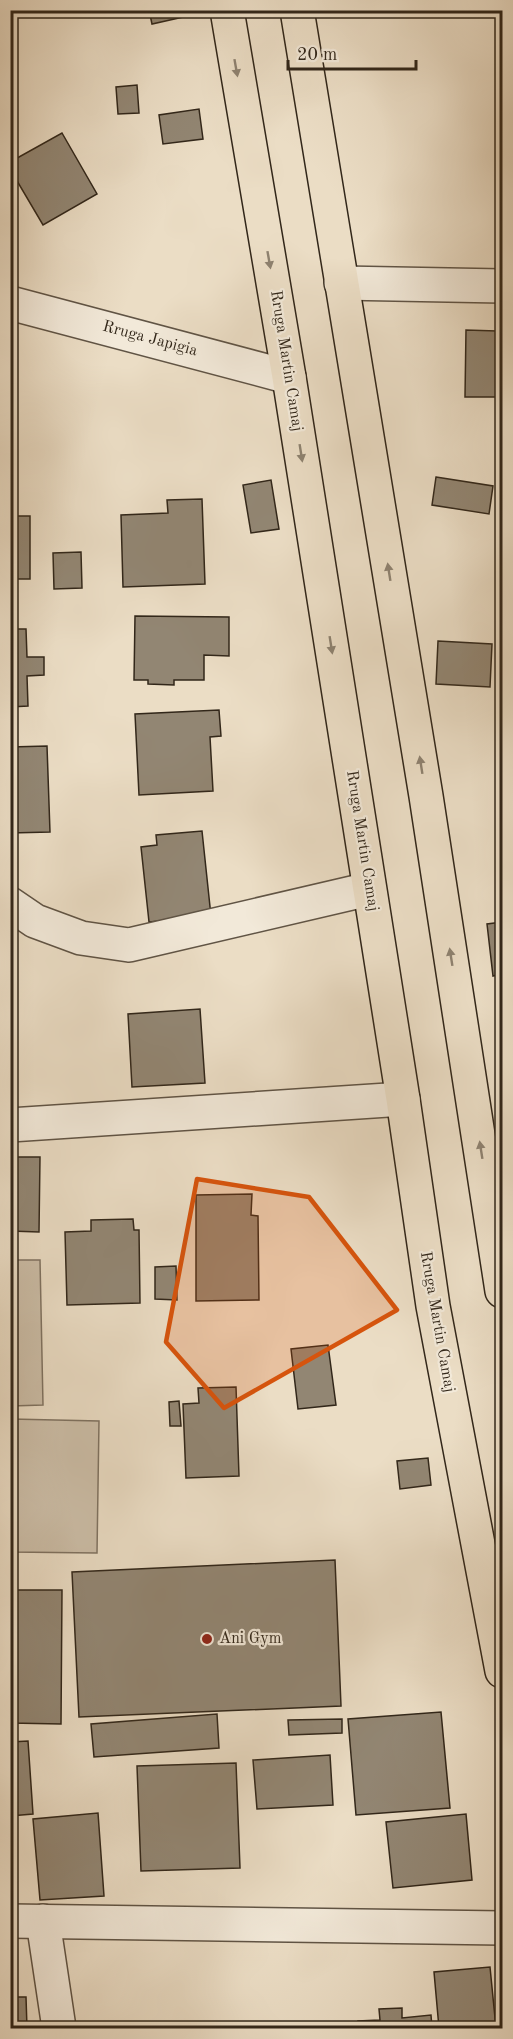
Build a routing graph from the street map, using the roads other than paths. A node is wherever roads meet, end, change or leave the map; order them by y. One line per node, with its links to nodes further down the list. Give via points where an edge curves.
1 (227, 10): 6 (highway, Rruga Martin Camaj, one-way to 6)
2 (297, 10): 3 (highway)
3 (341, 283): 4 (street); 11 (highway, one-way to 3, via 426,796)
4 (502, 286)
5 (10, 303): 6 (street, Rruga Japigia)
6 (289, 377): 7 (highway, Rruga Martin Camaj, one-way to 7)
7 (369, 889): 8 (street, via 129,945 81,938 35,921); 9 (highway, Rruga Martin Camaj)
8 (10, 904)
9 (403, 1099): 10 (street); 12 (highway, Rruga Martin Camaj, via 433,1306)
10 (10, 1125)
11 (502, 1291)
12 (502, 1671)
13 (10, 1921): 14 (street)
14 (44, 1921): 15 (street); 16 (street)
15 (502, 1929)
16 (59, 2028)

